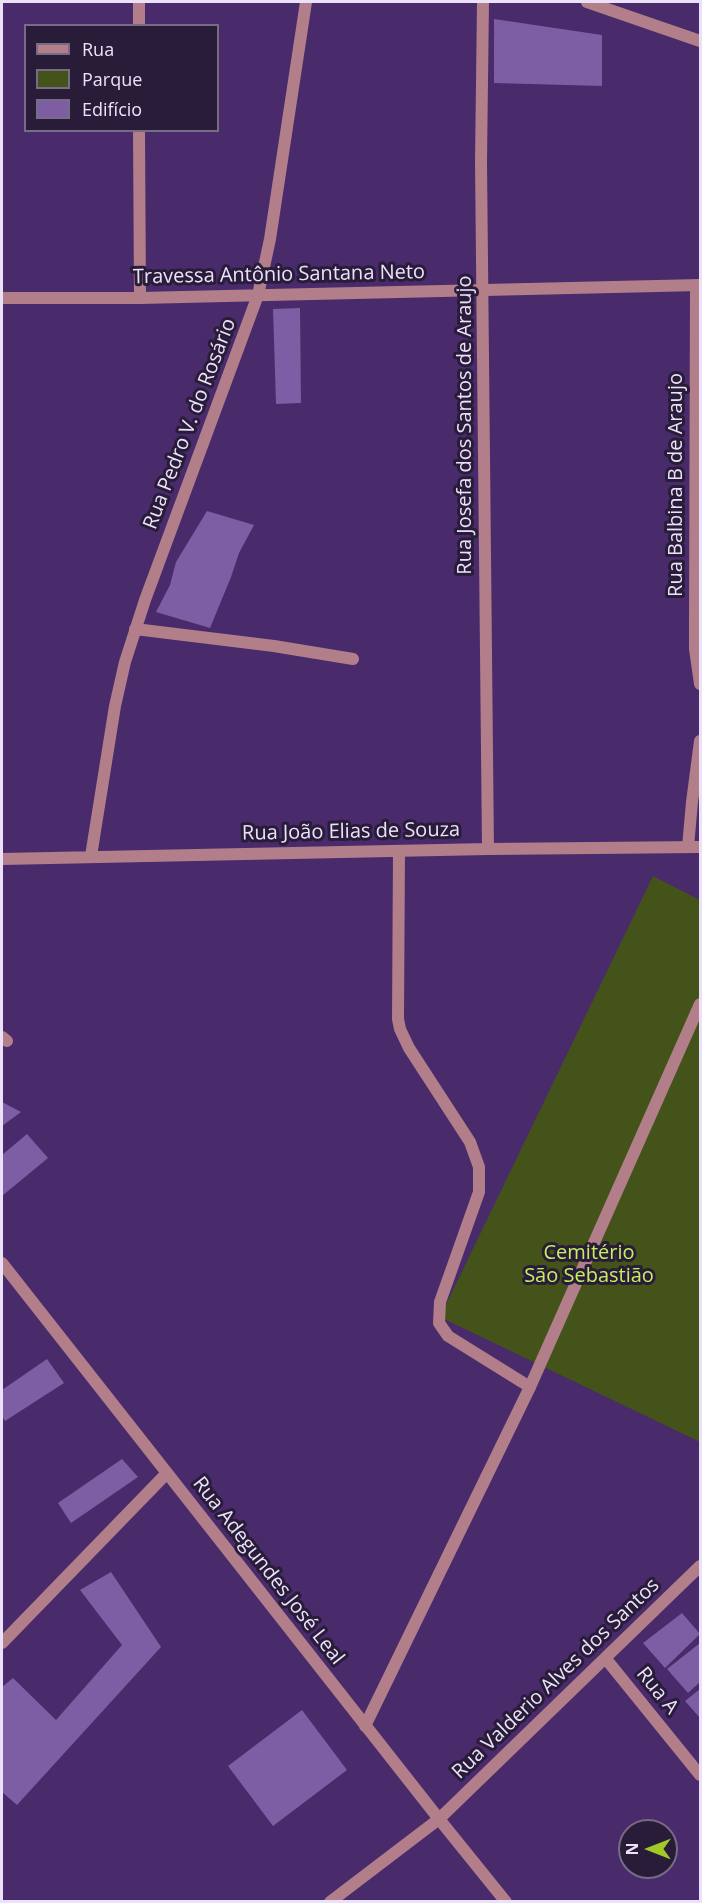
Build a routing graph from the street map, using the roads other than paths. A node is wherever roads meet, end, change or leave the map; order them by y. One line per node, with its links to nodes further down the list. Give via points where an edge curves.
1 (139, 2): 5 (street)
2 (306, 2): 10 (street, Rua Pedro V. do Rosário)
3 (483, 2): 9 (street, Rua Josefa dos Santos de Araujo)
4 (587, 2): 6 (street)
5 (139, 24)
6 (700, 41)
7 (139, 132): 12 (street)
8 (698, 285): 9 (street, Travessa Antônio Santana Neto); 15 (street, Rua Balbina B de Araujo, via 695,649)
9 (483, 290): 10 (street, Travessa Antônio Santana Neto); 18 (street, Rua Josefa dos Santos de Araujo)
10 (258, 295): 12 (street, Travessa Antônio Santana Neto); 13 (street, Rua Pedro V. do Rosário)
11 (2, 298): 12 (street, Travessa Antônio Santana Neto)
12 (140, 298)
13 (135, 629): 14 (street); 20 (street, Rua Pedro V. do Rosário, via 114,706)
14 (353, 659)
15 (700, 684)
16 (700, 741): 17 (street, via 692,802)
17 (694, 847): 18 (street, Rua João Elias de Souza)
18 (488, 849): 19 (street, Rua João Elias de Souza)
19 (399, 851): 20 (street, Rua João Elias de Souza); 24 (street, via 400,1029 470,1142 479,1167 479,1192 440,1302 439,1323 448,1336)
20 (91, 856): 21 (street, Rua João Elias de Souza)
21 (2, 859)
22 (700, 1004): 24 (street)
23 (2, 1263): 25 (street, Rua Adegundes José Leal)
24 (530, 1387): 29 (street)
25 (167, 1473): 27 (street); 29 (street, Rua Adegundes José Leal)
26 (700, 1566): 28 (street, Rua Valderio Alves dos Santos)
27 (2, 1643)
28 (606, 1659): 30 (street, Rua A); 31 (street, Rua Valderio Alves dos Santos)
29 (366, 1726): 31 (street, Rua Adegundes José Leal)
30 (700, 1776)
31 (439, 1820): 32 (street, Rua Valderio Alves dos Santos); 33 (street, Rua Adegundes José Leal)
32 (330, 1902)
33 (506, 1902)

